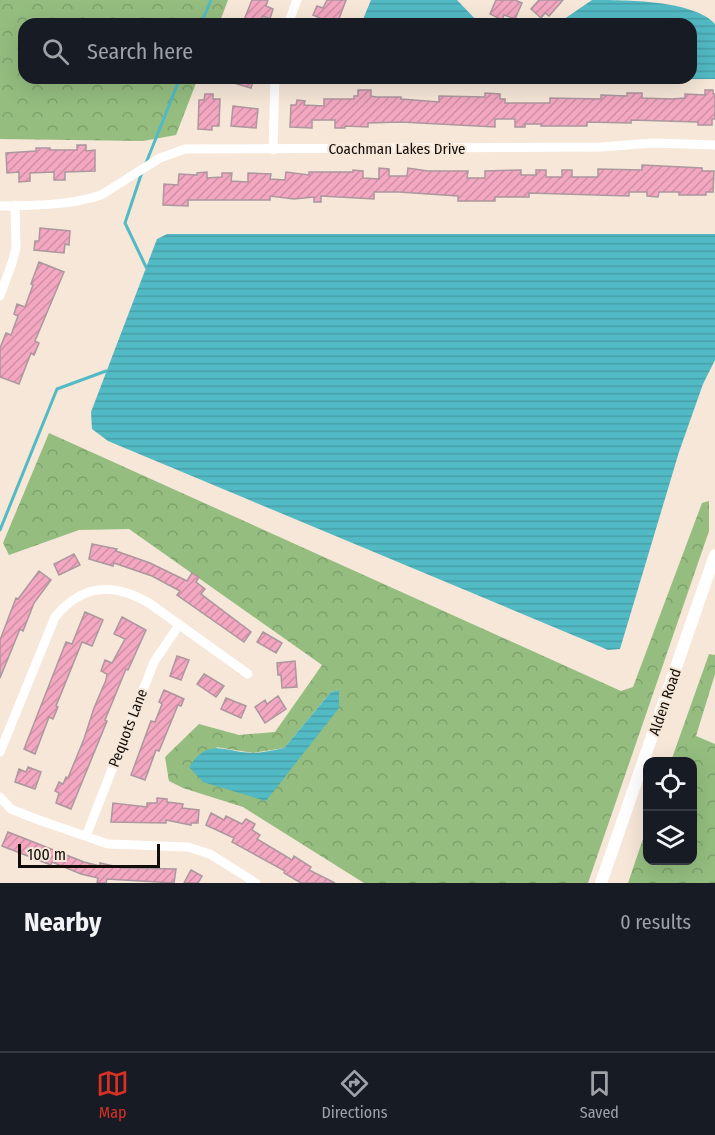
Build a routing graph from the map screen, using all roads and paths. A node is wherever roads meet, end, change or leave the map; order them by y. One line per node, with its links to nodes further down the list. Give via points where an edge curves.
1 (297, 0): 2 (street)
2 (290, 18)
3 (275, 84): 5 (street)
4 (715, 145): 5 (street, Coachman Lakes Drive)
5 (273, 150): 6 (street, Coachman Lakes Drive, via 180,151 160,158 92,198 62,204)
6 (15, 205): 7 (street, Coachman Lakes Drive); 8 (street, via 16,248)
7 (0, 206)
8 (0, 296)
9 (715, 555): 16 (street, Alden Road)
10 (179, 626): 11 (street); 12 (street, via 135,595 107,588 72,600 55,617); 14 (street, Pequots Lane, via 154,662)
11 (248, 674)
12 (0, 752)
13 (0, 798): 14 (street, via 11,809)
14 (86, 836): 15 (street, via 108,844 199,850)
15 (256, 883)
16 (601, 883)

